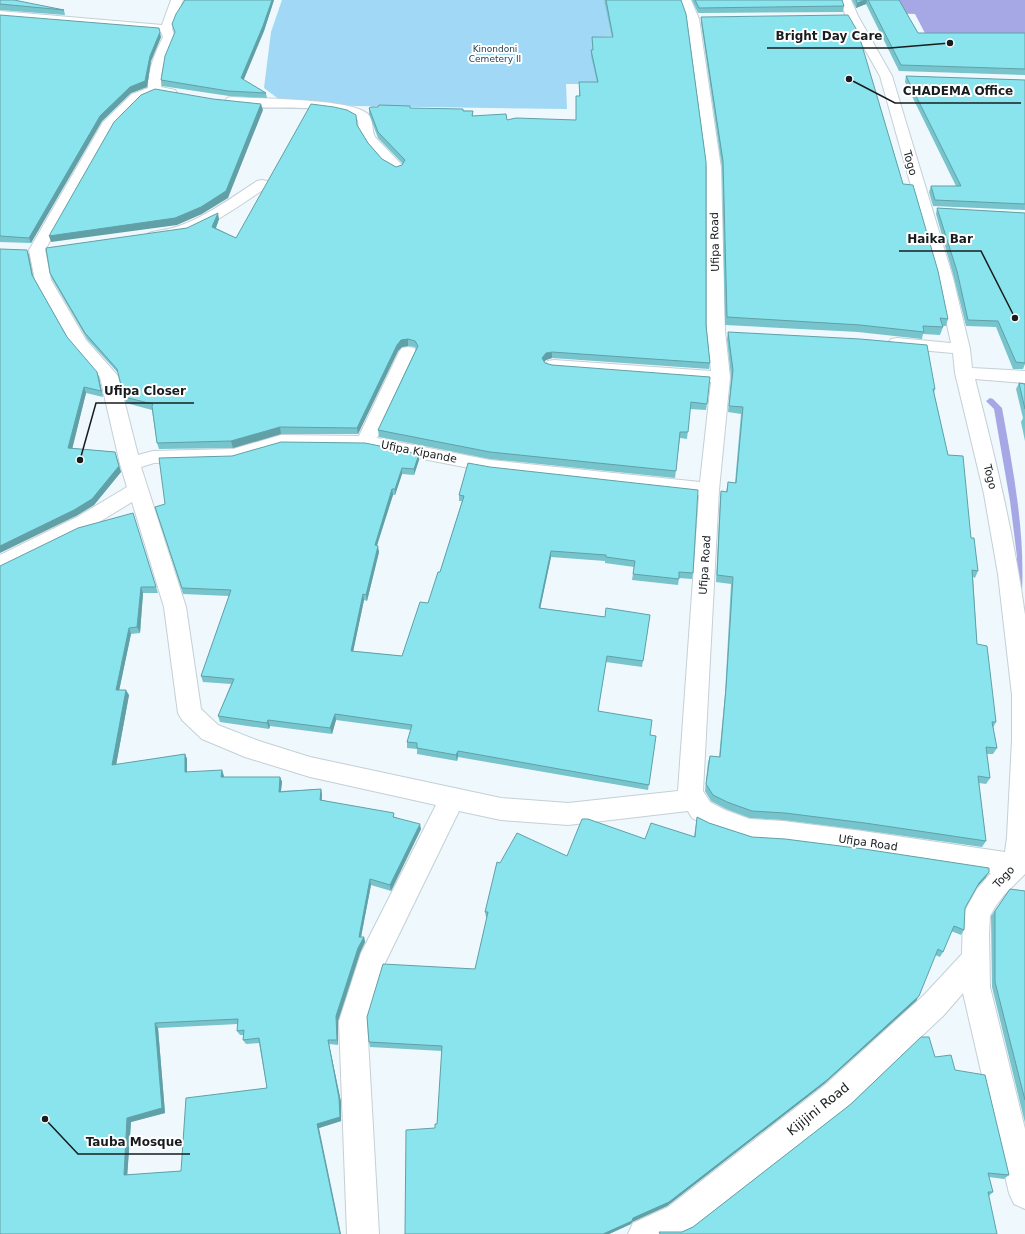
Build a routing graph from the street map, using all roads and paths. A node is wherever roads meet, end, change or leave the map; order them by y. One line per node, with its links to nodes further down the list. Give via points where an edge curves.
1 (177, 0): 5 (street)
2 (685, 0): 17 (street, Ufipa Road, via 697,19 714,168 723,332)
3 (844, 11): 13 (street, Togo, via 893,76)
4 (0, 15): 5 (street)
5 (166, 28): 6 (street, via 169,37 158,59 154,77)
6 (155, 90): 7 (street); 20 (street, via 137,97 108,126 37,249 43,280 79,342 109,376)
7 (183, 96)
8 (222, 100): 9 (street, via 349,109 362,115 366,122 366,132)
9 (397, 167)
10 (262, 184): 11 (street, via 213,216 188,228)
11 (141, 237)
12 (881, 342): 13 (street)
13 (961, 349): 16 (street, Togo)
14 (408, 352): 19 (street)
15 (552, 365): 17 (street)
16 (964, 373): 18 (street); 26 (street, Togo, via 994,494 1007,567 1024,695 1022,810)
17 (721, 377): 22 (street, Ufipa Road)
18 (1025, 377)
19 (366, 442): 20 (street, Ufipa Kipande, via 281,442 233,455 153,457); 22 (street, Ufipa Kipande, via 490,466)
20 (130, 464): 21 (street)
21 (138, 489): 23 (street, via 70,529); 24 (street, via 175,607 190,713 210,732 254,750 310,767)
22 (710, 490): 25 (street, Ufipa Road, via 690,793)
23 (0, 564)
24 (452, 799): 25 (street, via 501,809 568,814); 29 (street, via 371,962 353,1021)
25 (694, 800): 26 (street, Ufipa Road, via 701,810 717,819 750,830 862,842)
26 (1016, 865): 27 (street, Togo, via 995,886 977,914)
27 (974, 960): 28 (street, Togo, via 976,987); 30 (street, Kijijini Road, via 934,1005 836,1096 679,1218)
28 (1025, 1193)
29 (363, 1234)
30 (644, 1234)

